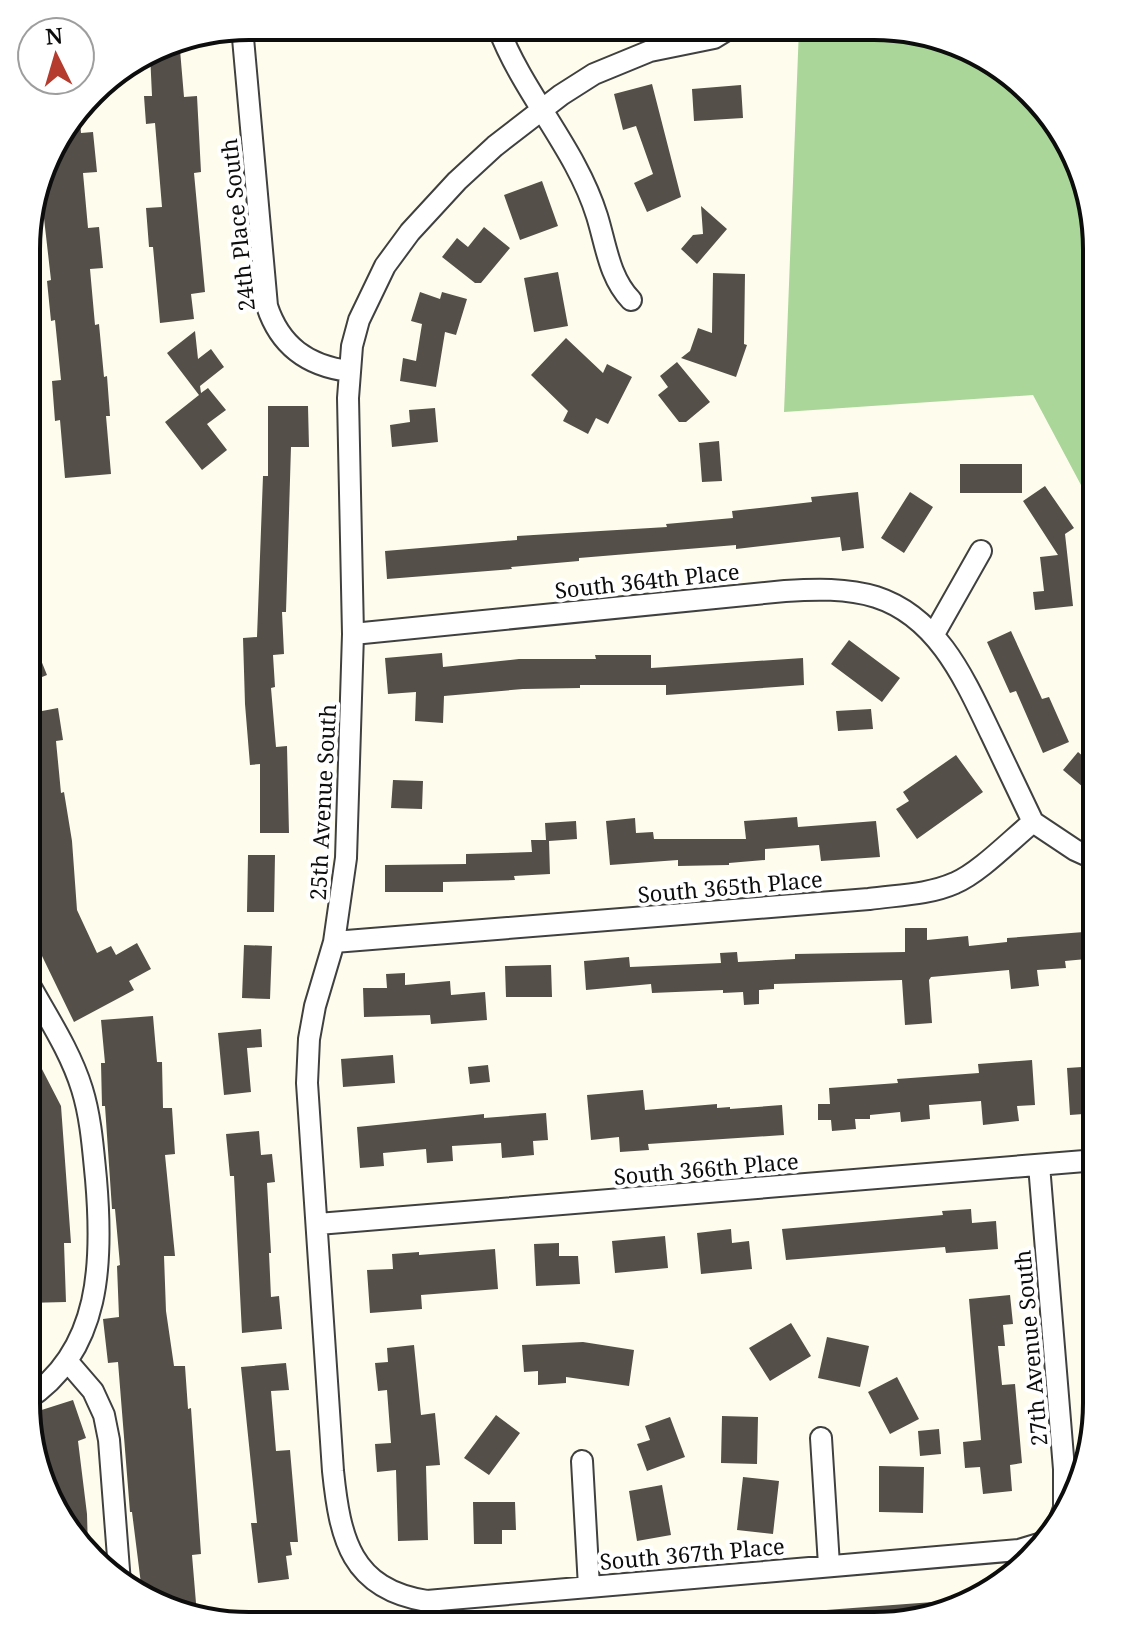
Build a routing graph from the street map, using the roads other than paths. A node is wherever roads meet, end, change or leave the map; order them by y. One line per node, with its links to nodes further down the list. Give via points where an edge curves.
1 (243, 40): 6 (street, 24th Place South, via 264,286 273,323 302,356)
2 (504, 40): 4 (street)
3 (696, 40): 4 (street, 25th Avenue South, via 594,74)
4 (540, 111): 5 (street, via 585,186 613,277); 6 (street, 25th Avenue South, via 457,181 385,266 359,320)
5 (631, 300)
6 (349, 371): 8 (street, 25th Avenue South)
7 (981, 551): 9 (street)
8 (353, 634): 9 (street, South 364th Place, via 814,589 876,597 913,615); 12 (street, 25th Avenue South, via 348,837)
9 (934, 634): 10 (street, South 364th Place, via 960,673)
10 (1033, 822): 11 (street); 12 (street, South 365th Place, via 967,877 924,892)
11 (1083, 854)
12 (334, 942): 16 (street, 25th Avenue South, via 309,1039 307,1083)
13 (40, 1003): 17 (street, via 78,1078 94,1160 99,1272)
14 (1083, 1161): 15 (street, South 366th Place)
15 (1039, 1165): 16 (street, South 366th Place); 21 (street, 27th Avenue South)
16 (318, 1224): 23 (street, 25th Avenue South, via 334,1483 340,1523)
17 (68, 1362): 18 (street); 25 (street, via 93,1391 104,1415)
18 (40, 1389)
19 (821, 1438): 24 (street)
20 (582, 1461): 26 (street)
21 (1064, 1490)
22 (1023, 1549): 24 (street, South 367th Place)
23 (356, 1563): 26 (street, South 367th Place, via 387,1588 427,1601)
24 (829, 1565): 26 (street, South 367th Place)
25 (119, 1566)
26 (589, 1587)

